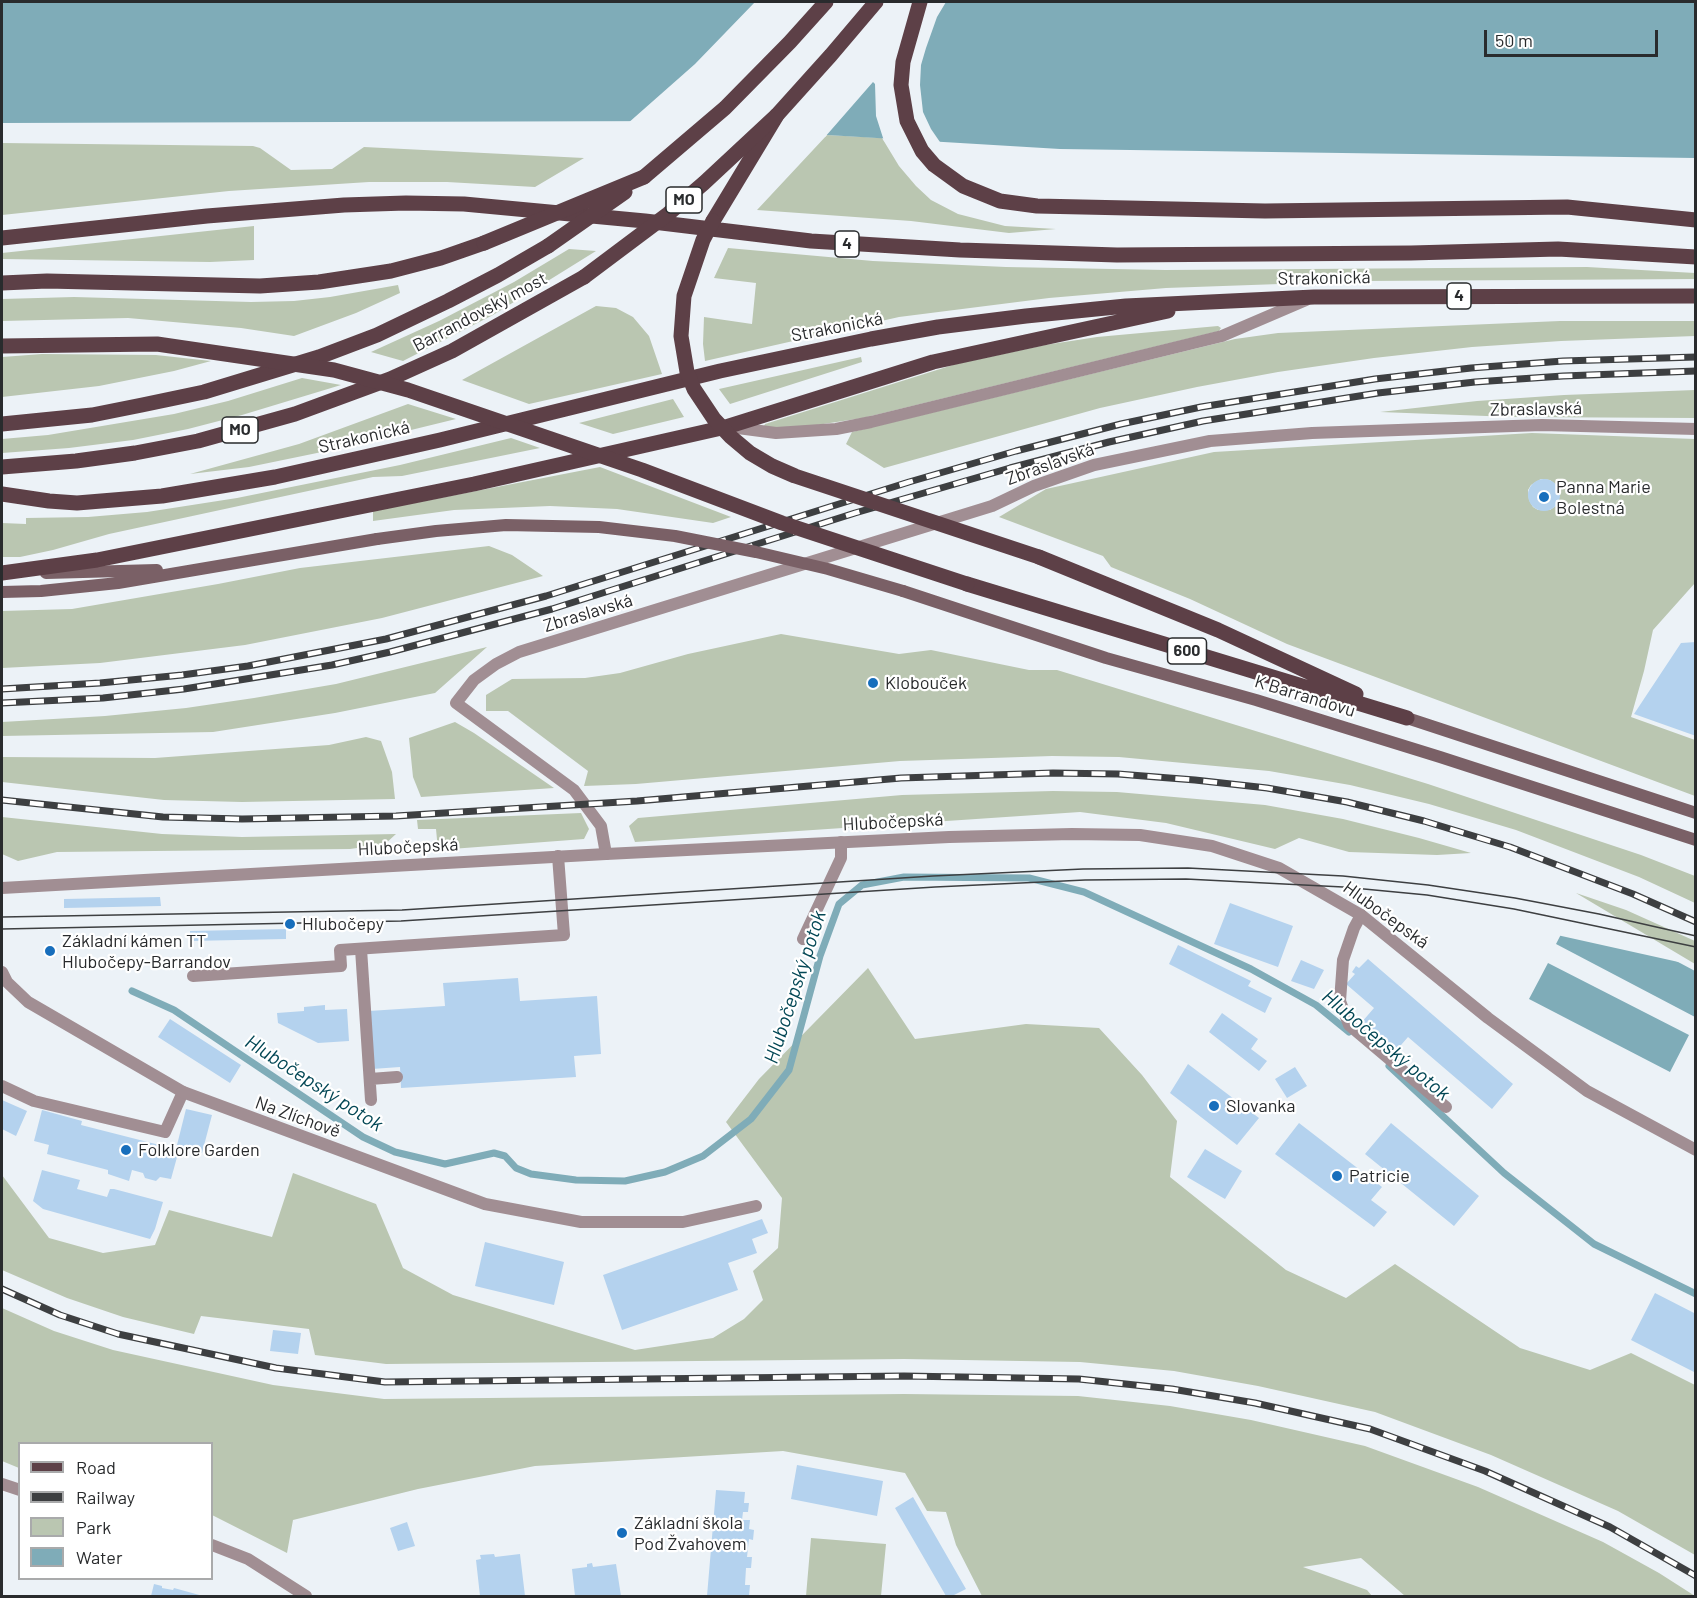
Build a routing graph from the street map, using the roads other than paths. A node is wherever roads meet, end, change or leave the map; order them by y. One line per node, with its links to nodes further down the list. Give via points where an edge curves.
1 (826, 2): 5 (main road, Barrandovský most / MO, via 725,108)
2 (876, 2): 4 (main road, Barrandovský most / MO)
3 (920, 2): 6 (main road, via 903,62 901,85 907,121 934,165 982,195 1000,201 1056,207 1265,211 1567,207)
4 (777, 114): 17 (main road, Barrandovský most / MO, bridge, via 677,207 584,277 452,351 390,380 295,414 198,441 76,461); 22 (main road, bridge, via 703,240 684,297 681,327 687,372 703,404 731,437 750,453 795,476 1039,557 1218,630)
5 (644, 177): 9 (main road, bridge, via 484,243 391,271 260,286); 14 (main road, Barrandovský most / MO, bridge, via 548,246 367,339 204,392 92,415)
6 (1695, 220)
7 (2, 238): 8 (main road, 4, via 207,216 406,202 645,221 810,242 960,250 1117,255 1558,249)
8 (1695, 257)
9 (2, 283)
10 (1695, 296): 11 (main road, Strakonická / 4)
11 (1314, 297): 12 (main road, Strakonická / 4); 15 (street, via 1222,336 871,422 776,433)
12 (1223, 300): 15 (main road, via 933,362); 18 (main road, Strakonická / 4, via 1026,316 871,339 275,477 162,496 77,503)
13 (2, 346): 22 (main road, 600, bridge, via 156,344 334,370 408,390 642,470 782,523 967,584)
14 (2, 424)
15 (726, 427): 20 (main road, via 232,534 97,560)
16 (1695, 429): 26 (street, Zbraslavská, via 1542,425 1210,441 1094,465 992,506 519,652 474,680 456,703 573,790 601,826)
17 (2, 467)
18 (2, 494)
19 (203, 569): 20 (main road); 21 (main road, via 75,588); 24 (main road, K Barrandovu / 600, bridge, via 377,539 506,525 599,527 675,536 828,569 903,591 1106,658 1256,700)
20 (2, 573)
21 (2, 592)
22 (1407, 718): 23 (main road, 600)
23 (1695, 813)
24 (1695, 840)
25 (841, 842): 26 (street, Hlubočepská); 29 (street, Hlubočepská, via 1050,834 1140,835 1212,846 1279,868); 30 (street, via 841,858)
26 (606, 854): 27 (street, Hlubočepská)
27 (558, 856): 28 (street, Hlubočepská); 31 (street, via 564,936)
28 (2, 888)
29 (1361, 915): 39 (street, via 1343,960 1340,1001 1349,1025); 40 (street, Hlubočepská, via 1488,1018 1587,1091)
30 (803, 939)
31 (361, 949): 32 (street, via 340,951 341,966); 35 (street)
32 (193, 976)
33 (3, 981): 37 (street, Na Zlíchově, via 28,1002)
34 (397, 1077): 35 (street)
35 (370, 1079): 38 (street)
36 (2, 1086): 37 (street, via 34,1101 165,1132)
37 (183, 1092): 41 (street, Na Zlíchově, via 486,1204 581,1222 683,1222)
38 (371, 1100)
39 (1446, 1107)
40 (1695, 1150)
41 (756, 1206)
42 (2, 1484): 43 (street)
43 (18, 1489)
44 (213, 1545): 45 (street, via 248,1559)
45 (306, 1596)

